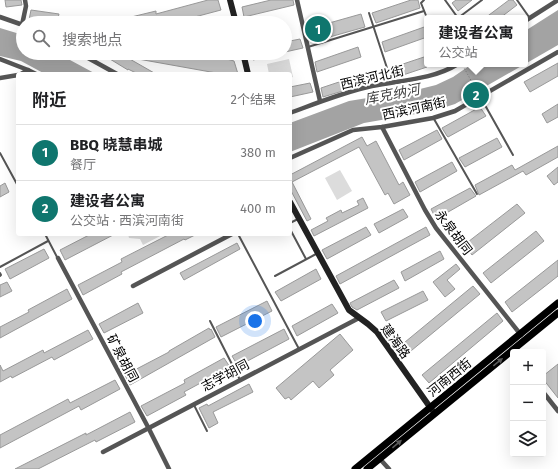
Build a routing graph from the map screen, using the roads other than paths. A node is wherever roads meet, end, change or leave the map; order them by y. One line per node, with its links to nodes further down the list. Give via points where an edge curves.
1 (25, 0): 15 (street)
2 (230, 0): 16 (street)
3 (297, 0): 21 (street)
4 (424, 0): 9 (lane, via 421,2)
5 (445, 0): 12 (lane)
6 (482, 0): 13 (lane)
7 (517, 0): 14 (lane)
8 (558, 0): 18 (street)
9 (424, 11): 11 (lane); 20 (lane)
10 (370, 13): 20 (lane)
11 (426, 15)
12 (456, 15)
13 (462, 15)
14 (525, 15)
15 (24, 16)
16 (234, 16)
17 (0, 17): 19 (street)
18 (528, 18)
19 (16, 23)
20 (374, 27): 21 (lane); 27 (lane)
21 (308, 47): 37 (street)
22 (558, 52): 36 (street, 西滨河南街)
23 (0, 59): 29 (street)
24 (92, 60): 32 (street)
25 (245, 60): 33 (street)
26 (453, 67): 28 (street, 西滨河北街)
27 (388, 68)
28 (450, 69): 37 (street, 西滨河北街, via 423,77 371,86)
29 (28, 70): 30 (street); 31 (street)
30 (24, 72)
31 (32, 72)
32 (113, 72)
33 (248, 72)
34 (16, 75): 35 (street)
35 (0, 78)
36 (479, 95): 39 (street, 西滨河南街, via 455,111); 42 (lane)
37 (320, 101): 38 (street, 西滨河北街)
38 (292, 112)
39 (434, 118): 40 (street, 西滨河南街); 45 (lane)
40 (382, 127): 43 (street, 西滨河南街, via 353,130); 64 (street, 永泉胡同, via 436,228)
41 (0, 153): 44 (lane)
42 (513, 155)
43 (292, 157)
44 (16, 182)
45 (477, 194)
46 (292, 206): 47 (street, 建海路)
47 (299, 218): 48 (lane); 54 (street, 建海路)
48 (292, 222)
49 (292, 233): 56 (lane)
50 (45, 236): 53 (lane)
51 (228, 236): 59 (street)
52 (239, 236): 65 (lane)
53 (48, 241): 55 (lane); 57 (lane)
54 (317, 253): 56 (lane); 62 (street, 建海路, via 348,310)
55 (58, 258): 73 (street, 矿泉胡同)
56 (306, 259): 58 (lane)
57 (0, 267)
58 (275, 276)
59 (133, 286)
60 (558, 303): 64 (main road, 河南西街)
61 (558, 313): 64 (main road, 河南西街)
62 (359, 318): 65 (street, 志学胡同); 71 (street, 建海路, via 377,332)
63 (210, 321): 68 (lane)
64 (523, 337): 66 (main road, 河南西街); 71 (main road, 河南西街)
65 (300, 349): 68 (street, 志学胡同)
66 (515, 349)
67 (510, 354): 71 (main road, 河南西街, one-way to 67)
68 (240, 380): 70 (street, 志学胡同)
69 (546, 396): 72 (street)
70 (193, 404): 73 (street, 志学胡同); 74 (lane)
71 (432, 410): 76 (main road, 河南西街, one-way to 71); 78 (main road, 河南西街)
72 (558, 411)
73 (148, 427): 75 (street, 志学胡同); 77 (street, 矿泉胡同)
74 (207, 431)
75 (103, 452)
76 (380, 459): 79 (main road, 河南西街); 80 (street)
77 (169, 469)
78 (355, 469)
79 (367, 469)
80 (389, 469)

